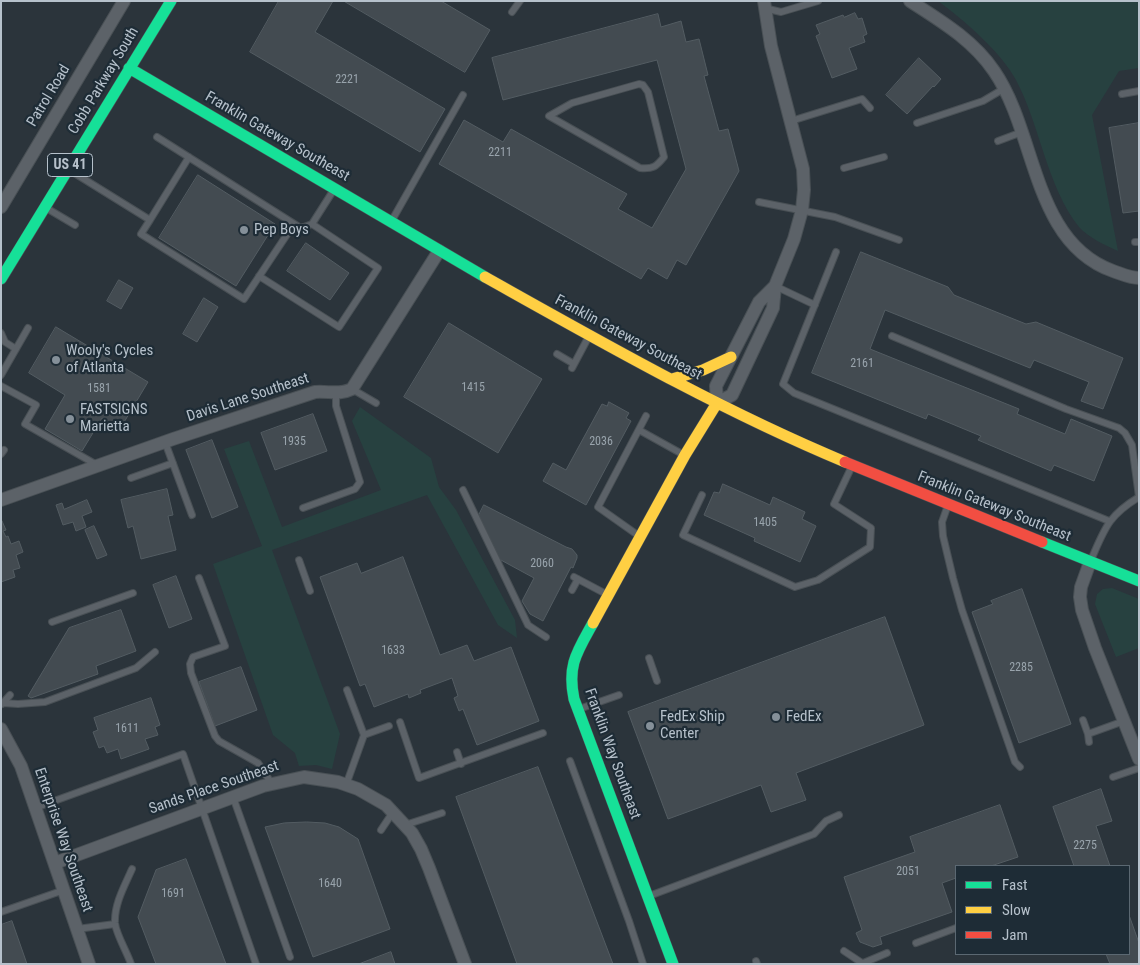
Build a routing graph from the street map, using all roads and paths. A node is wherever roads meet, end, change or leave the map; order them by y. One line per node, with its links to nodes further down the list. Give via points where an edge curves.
1 (124, 1): 26 (street, Patrol Road)
2 (171, 1): 8 (street, Cobb Parkway South / US 41)
3 (520, 1): 7 (lane)
4 (818, 1): 6 (lane, via 781,12)
5 (910, 1): 9 (street, via 965,39)
6 (764, 4): 15 (street, via 771,46)
7 (512, 12)
8 (129, 68): 23 (street, Cobb Parkway South / US 41); 24 (street, Franklin Gateway Southeast)
9 (1005, 88): 16 (lane, via 983,101); 17 (street)
10 (1139, 91): 11 (lane)
11 (1122, 94)
12 (463, 95): 30 (lane)
13 (572, 103): 13 (lane, via 549,116 640,168 657,166 664,157 648,92 643,85 631,85)
14 (870, 108): 15 (lane, via 862,99)
15 (791, 121): 28 (street, via 803,169)
16 (917, 123)
17 (1022, 132): 19 (lane); 38 (street, via 1041,190 1058,224 1075,246 1102,266)
18 (157, 137): 20 (lane)
19 (998, 142)
20 (189, 157): 29 (lane); 31 (lane)
21 (884, 157): 22 (lane)
22 (844, 168)
23 (68, 169): 27 (street, Cobb Parkway South / US 41); 29 (lane)
24 (334, 189): 30 (street, Franklin Gateway Southeast); 32 (lane)
25 (759, 202): 28 (lane)
26 (1, 207)
27 (44, 207): 33 (lane); 39 (street, Cobb Parkway South / US 41)
28 (802, 210): 34 (lane, via 835,217); 40 (street)
29 (150, 220): 37 (lane, via 141,234 244,299)
30 (391, 222): 35 (street, Franklin Gateway Southeast)
31 (294, 224): 32 (lane, via 304,228); 37 (lane)
32 (312, 224): 37 (lane, via 378,268 339,327)
33 (75, 225)
34 (899, 240)
35 (439, 251): 44 (street, Franklin Gateway Southeast); 52 (street)
36 (836, 252): 41 (lane)
37 (260, 276)
38 (1139, 278)
39 (1, 279)
40 (775, 286): 41 (lane); 48 (street, via 759,302); 55 (street, via 773,308 732,395)
41 (815, 305): 71 (lane, via 784,384 794,393)
42 (28, 328): 46 (lane)
43 (1, 333): 46 (lane, via 4,342)
44 (590, 335): 47 (lane, via 573,366); 50 (street, Franklin Gateway Southeast)
45 (892, 336): 66 (lane, via 1119,428 1132,446)
46 (16, 349): 49 (lane)
47 (557, 354)
48 (731, 356): 50 (street, via 703,370); 55 (street, via 716,386)
49 (2, 370)
50 (672, 379): 55 (street, Franklin Gateway Southeast)
51 (1, 386): 61 (lane, via 36,406 25,424)
52 (352, 389): 53 (street, Davis Lane Southeast); 54 (lane)
53 (336, 393): 58 (street, Davis Lane Southeast, via 316,392); 69 (lane, via 336,406 360,482 355,489)
54 (376, 403)
55 (717, 403): 59 (street, Franklin Way Southeast); 62 (street, Franklin Gateway Southeast)
56 (646, 416): 57 (lane)
57 (639, 430): 59 (lane); 72 (lane, via 598,506)
58 (165, 442): 60 (lane); 61 (street, Davis Lane Southeast)
59 (685, 455): 72 (street, Franklin Way Southeast)
60 (172, 463): 63 (lane); 70 (lane)
61 (98, 465): 67 (street, Davis Lane Southeast)
62 (852, 465): 65 (lane, via 834,504 871,528 870,547 818,580 795,588 683,535); 68 (street, Franklin Gateway Southeast)
63 (131, 478)
64 (463, 490): 82 (lane, via 528,625)
65 (702, 495)
66 (1139, 497): 71 (lane)
67 (1, 500)
68 (948, 504): 74 (street, Franklin Gateway Southeast); 104 (lane, via 942,522 943,536 962,610 1015,762)
69 (303, 508)
70 (192, 515)
71 (1109, 521): 74 (lane)
72 (640, 537): 80 (street, Franklin Way Southeast)
73 (299, 560): 78 (lane)
74 (1090, 562): 76 (street, Franklin Gateway Southeast); 92 (street, via 1081,587 1082,610)
75 (199, 578): 107 (lane, via 225,646 193,657 191,673 215,736 258,763)
76 (1139, 581)
77 (572, 590): 80 (lane, via 576,578)
78 (310, 591)
79 (133, 593): 81 (lane)
80 (609, 596): 90 (street, Franklin Way Southeast, via 574,658 571,679)
81 (52, 622)
82 (546, 637)
83 (155, 652): 89 (lane, via 136,668 46,702)
84 (649, 658): 85 (lane)
85 (657, 681)
86 (348, 690): 98 (lane)
87 (10, 695): 89 (lane)
88 (619, 695): 90 (lane)
89 (2, 704)
90 (578, 710): 120 (street, Franklin Way Southeast)
91 (1083, 720): 97 (lane)
92 (1124, 721): 97 (lane); 101 (street)
93 (400, 722): 103 (lane, via 419,778)
94 (389, 726): 98 (lane)
95 (1, 729): 110 (street, Enterprise Way Southeast, via 21,766)
96 (543, 733): 103 (lane)
97 (1088, 734): 99 (lane)
98 (364, 736): 108 (lane)
99 (1088, 742)
100 (457, 752): 103 (lane)
101 (1139, 759)
102 (570, 761): 134 (lane)
103 (461, 764)
104 (1020, 767)
105 (1139, 768): 106 (lane)
106 (1113, 777)
107 (272, 784): 108 (street, Sands Place Southeast, via 304,777); 109 (street, Sands Place Southeast)
108 (346, 785): 112 (street, Sands Place Southeast, via 386,805)
109 (233, 797): 111 (street, Sands Place Southeast); 128 (lane)
110 (35, 808): 111 (lane, via 184,754); 117 (street, Enterprise Way Southeast)
111 (202, 809): 117 (street, Sands Place Southeast); 132 (lane)
112 (393, 812): 115 (street, Sands Place Southeast); 116 (lane)
113 (442, 813): 115 (lane)
114 (839, 816): 120 (lane, via 826,821 814,834)
115 (405, 825): 133 (street, Sands Place Southeast, via 421,849)
116 (381, 830)
117 (54, 863): 119 (street, Enterprise Way Southeast)
118 (132, 869): 122 (lane, via 122,890)
119 (64, 890): 121 (lane); 124 (street, Enterprise Way Southeast)
120 (648, 896): 135 (street, Franklin Way Southeast)
121 (1, 912)
122 (115, 924): 124 (lane); 131 (lane)
123 (955, 928): 125 (lane)
124 (77, 929): 130 (street, Enterprise Way Southeast)
125 (916, 942)
126 (844, 951): 129 (lane)
127 (887, 953): 129 (lane)
128 (290, 957)
129 (861, 963)
130 (89, 964)
131 (131, 964)
132 (256, 964)
133 (465, 964)
134 (643, 964)
135 (673, 964)

